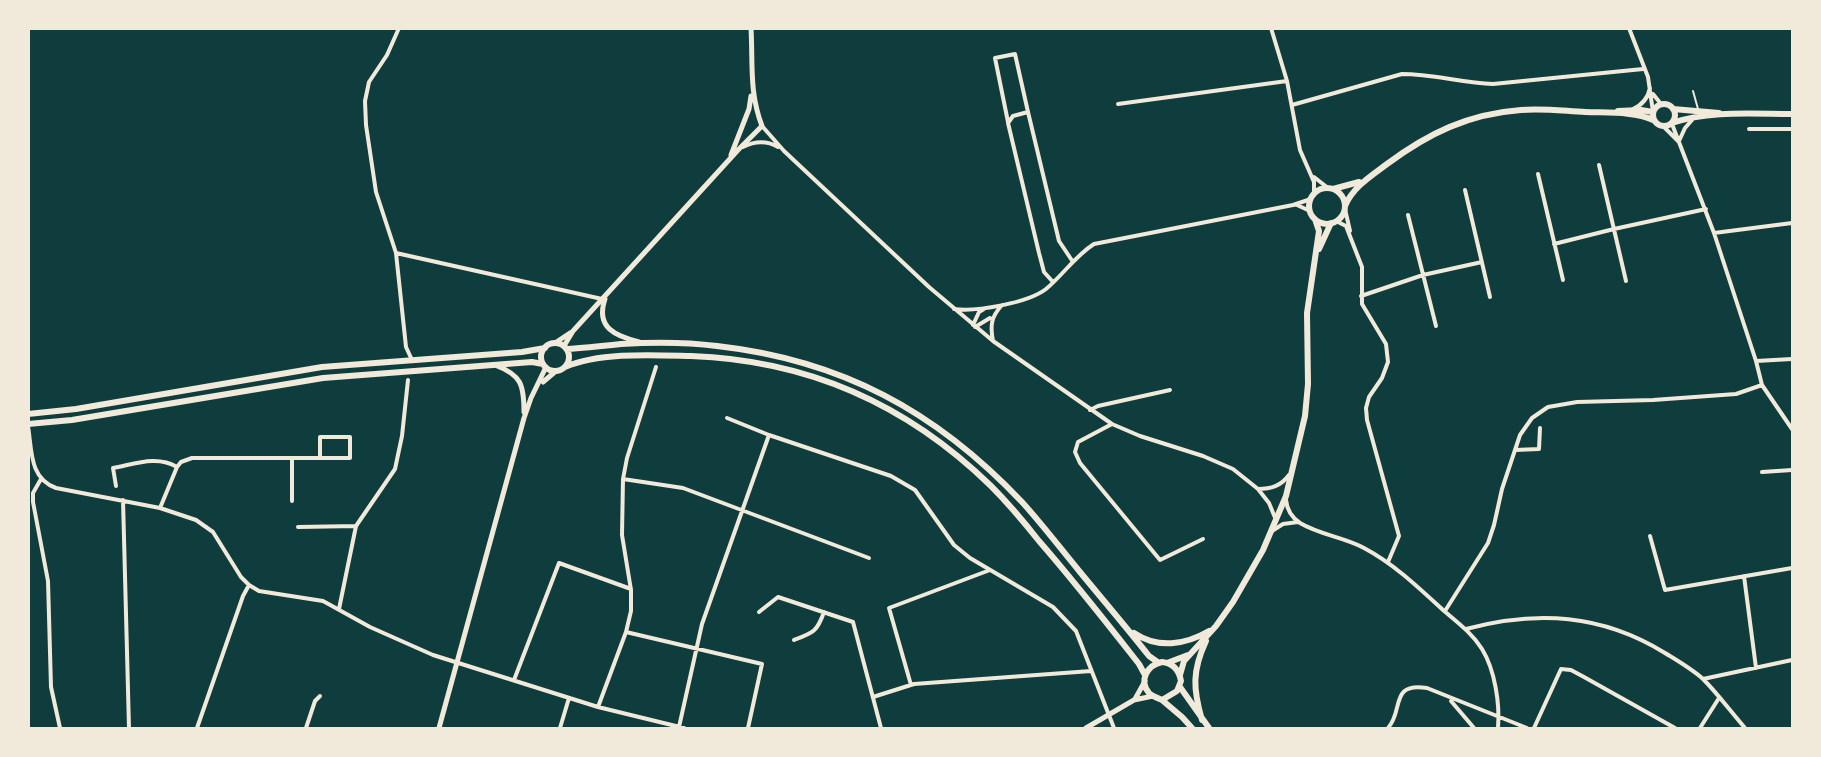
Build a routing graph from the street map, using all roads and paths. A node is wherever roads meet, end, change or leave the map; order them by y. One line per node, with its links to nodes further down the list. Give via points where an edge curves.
1 (399, 28): 53 (street, via 369,82 366,101 376,192)
2 (751, 28): 8 (street)
3 (1271, 28): 6 (street)
4 (1629, 28): 5 (street)
5 (1643, 69): 7 (street); 13 (street, via 1493,84 1402,74)
6 (1287, 81): 11 (street); 13 (street)
7 (1650, 85): 10 (street); 15 (street, via 1645,101)
8 (752, 88): 26 (street); 33 (street, via 749,109)
9 (1693, 91): 16 (lane)
10 (1652, 94): 12 (street); 18 (street)
11 (1118, 104)
12 (1661, 104): 14 (main road); 18 (main road)
13 (1292, 105): 35 (street, via 1300,150)
14 (1673, 109): 16 (main road); 25 (main road)
15 (1628, 110): 18 (main road); 19 (main road)
16 (1698, 111): 20 (main road); 22 (lane)
17 (1028, 112): 24 (street, via 1012,116); 24 (street, via 1015,54 995,58); 55 (street, via 1059,241)
18 (1653, 112): 23 (main road)
19 (1609, 113): 23 (main road); 37 (main road, via 1522,110 1463,121 1410,147)
20 (1728, 114): 21 (main road); 22 (main road)
21 (1792, 114)
22 (1694, 118): 25 (main road); 30 (street)
23 (1653, 120): 27 (main road)
24 (1008, 123): 60 (street, via 1044,272)
25 (1672, 123): 27 (main road); 30 (street)
26 (762, 126): 31 (street); 32 (street)
27 (1663, 126): 30 (street)
28 (1749, 129): 29 (street)
29 (1792, 129)
30 (1678, 142): 43 (street)
31 (738, 150): 32 (street, via 760,142); 33 (street)
32 (784, 151): 67 (street)
33 (729, 159): 61 (street)
34 (1599, 165): 49 (street)
35 (1311, 174): 38 (street); 40 (street)
36 (1538, 174): 52 (street)
37 (1368, 178): 38 (main road); 42 (main road)
38 (1330, 189): 40 (main road, via 1320,190); 42 (main road, via 1343,197)
39 (1465, 190): 56 (street)
40 (1313, 197): 41 (street); 44 (main road)
41 (1293, 205): 44 (street); 55 (street, via 1094,244)
42 (1345, 207): 47 (main road); 51 (street)
43 (1706, 209): 49 (street); 50 (street)
44 (1310, 211): 46 (main road)
45 (1408, 215): 57 (street)
46 (1315, 219): 47 (main road); 54 (main road, via 1319,231)
47 (1333, 222): 51 (street, via 1346,226); 54 (main road)
48 (1792, 223): 50 (street)
49 (1614, 229): 52 (street); 59 (street)
50 (1714, 232): 79 (street)
51 (1350, 234): 62 (street, via 1362,267)
52 (1554, 244): 58 (street)
53 (396, 253): 64 (street); 78 (street, via 406,347)
54 (1316, 255): 102 (main road, via 1307,313 1305,416)
55 (1072, 262): 60 (street)
56 (1482, 262): 57 (street); 63 (street)
57 (1423, 275): 62 (street); 70 (street)
58 (1563, 280)
59 (1626, 281)
60 (1053, 282): 65 (street, via 1038,293)
61 (609, 292): 64 (street); 74 (street, via 602,312 609,329)
62 (1362, 296): 122 (street, via 1362,304 1386,344 1388,362 1366,408 1400,536)
63 (1490, 297)
64 (603, 299): 71 (street)
65 (1003, 305): 66 (street); 68 (street)
66 (986, 308): 67 (street); 69 (street)
67 (954, 309): 69 (street)
68 (993, 315): 69 (street); 72 (street)
69 (974, 326): 72 (street)
70 (1436, 326)
71 (573, 331): 73 (street); 75 (street)
72 (993, 341): 89 (street)
73 (555, 343): 75 (main road); 76 (main road)
74 (642, 343): 75 (main road); 134 (main road, via 752,351 805,363 890,397 945,433 999,479)
75 (565, 347): 82 (main road, via 569,360)
76 (544, 348): 78 (main road); 81 (main road)
77 (1792, 359): 79 (street)
78 (412, 360): 90 (main road, via 322,367 76,409)
79 (1756, 361): 86 (street)
80 (493, 364): 81 (main road, via 532,362); 91 (street, via 518,377); 94 (main road, via 323,378)
81 (545, 366): 84 (main road); 87 (street)
82 (565, 367): 84 (main road); 147 (main road, via 583,361 651,356 748,361 804,373 885,407 938,442 991,487 1079,587 1139,664)
83 (656, 367): 106 (street)
84 (556, 371): 87 (street)
85 (408, 380): 116 (street, via 395,469)
86 (1762, 385): 96 (street); 98 (street, via 1736,394 1548,407 1532,418)
87 (537, 387): 91 (street)
88 (1170, 390): 89 (street)
89 (1090, 410): 93 (street)
90 (31, 413)
91 (524, 418): 141 (street)
92 (727, 418): 97 (street)
93 (1112, 424): 108 (street, via 1219,462); 120 (street, via 1078,442 1075,452 1080,463 1160,560)
94 (28, 425): 105 (street, via 33,465)
95 (1540, 428): 98 (street, via 1539,449)
96 (1792, 429)
97 (769, 435): 113 (street); 124 (street, via 897,479 915,490 954,545)
98 (1515, 450): 129 (street, via 1488,543)
99 (292, 458): 100 (street); 101 (street, via 192,458); 111 (street)
100 (320, 458): 100 (street, via 320,437 350,437 350,458)
101 (177, 467): 107 (street, via 154,460 113,468); 112 (street)
102 (1293, 470): 108 (street, via 1280,484); 109 (main road)
103 (1792, 470): 104 (street)
104 (1762, 472)
105 (41, 479): 110 (street, via 56,488); 165 (street, via 33,502 48,581 51,687)
106 (623, 479): 113 (street, via 683,488); 127 (street, via 622,535)
107 (116, 486)
108 (1258, 489): 114 (street)
109 (1286, 496): 114 (main road); 115 (street, via 1288,511)
110 (123, 500): 112 (street); 166 (street)
111 (292, 501)
112 (160, 508): 126 (street, via 207,527)
113 (743, 511): 121 (street); 138 (street)
114 (1276, 522): 118 (main road)
115 (1299, 522): 118 (street, via 1283,524); 122 (street, via 1361,546)
116 (356, 526): 117 (street); 128 (street)
117 (298, 528)
118 (1272, 531): 132 (main road)
119 (1650, 536): 125 (street, via 1665,590)
120 (1203, 539)
121 (869, 558)
122 (1388, 562): 129 (street)
123 (1792, 568): 125 (street)
124 (991, 570): 145 (street, via 1053,607 1064,618 1076,631); 150 (street, via 889,608)
125 (1744, 576): 144 (street)
126 (249, 585): 128 (street, via 267,593 323,601); 167 (street)
127 (631, 590): 135 (street); 149 (street, via 559,563)
128 (339, 609): 141 (street, via 391,637)
129 (1445, 611): 133 (street)
130 (759, 612): 131 (street, via 778,597)
131 (824, 612): 137 (street, via 812,633); 154 (street, via 853,622)
132 (1216, 626): 134 (main road, via 1198,638 1176,644 1162,644); 136 (main road)
133 (1466, 629): 148 (street, via 1545,618 1598,623 1650,643); 162 (street, via 1487,659)
134 (1128, 630): 142 (main road)
135 (626, 632): 138 (street); 160 (street)
136 (1209, 634): 139 (main road); 163 (main road, via 1195,678)
137 (794, 640)
138 (696, 648): 164 (street); 172 (street, via 762,664)
139 (1191, 654): 143 (main road); 146 (main road)
140 (1792, 660): 144 (street)
141 (458, 661): 149 (street); 169 (street)
142 (1159, 663): 143 (main road); 147 (main road, via 1151,666)
143 (1167, 663): 146 (main road)
144 (1756, 668): 148 (street)
145 (1091, 671): 150 (street); 161 (street)
146 (1180, 675): 151 (main road)
147 (1145, 678): 153 (main road); 158 (street)
148 (1703, 680): 157 (street)
149 (514, 681): 155 (street)
150 (911, 685): 154 (street)
151 (1180, 687): 159 (main road); 163 (main road)
152 (320, 696): 168 (street)
153 (1153, 696): 158 (street); 159 (main road)
154 (873, 697): 173 (street)
155 (569, 698): 160 (street); 170 (street)
156 (1448, 698): 162 (street); 178 (street, via 1427,688 1416,686 1406,690); 179 (street)
157 (1719, 698): 184 (street); 185 (street)
158 (1134, 700): 161 (street)
159 (1162, 700): 176 (main road)
160 (598, 706): 164 (street)
161 (1108, 716): 174 (street); 175 (street)
162 (1499, 717): 180 (street); 181 (street)
163 (1202, 720): 177 (main road)
164 (679, 727): 171 (street)
165 (60, 729)
166 (129, 729)
167 (197, 729)
168 (306, 729)
169 (439, 729)
170 (560, 729)
171 (684, 729)
172 (748, 729)
173 (881, 729)
174 (1086, 729)
175 (1114, 729)
176 (1192, 729)
177 (1209, 729)
178 (1388, 729)
179 (1474, 729)
180 (1498, 729)
181 (1527, 729)
182 (1534, 729): 183 (street, via 1561,669 1571,670)
183 (1675, 729)
184 (1700, 729)
185 (1744, 729)

